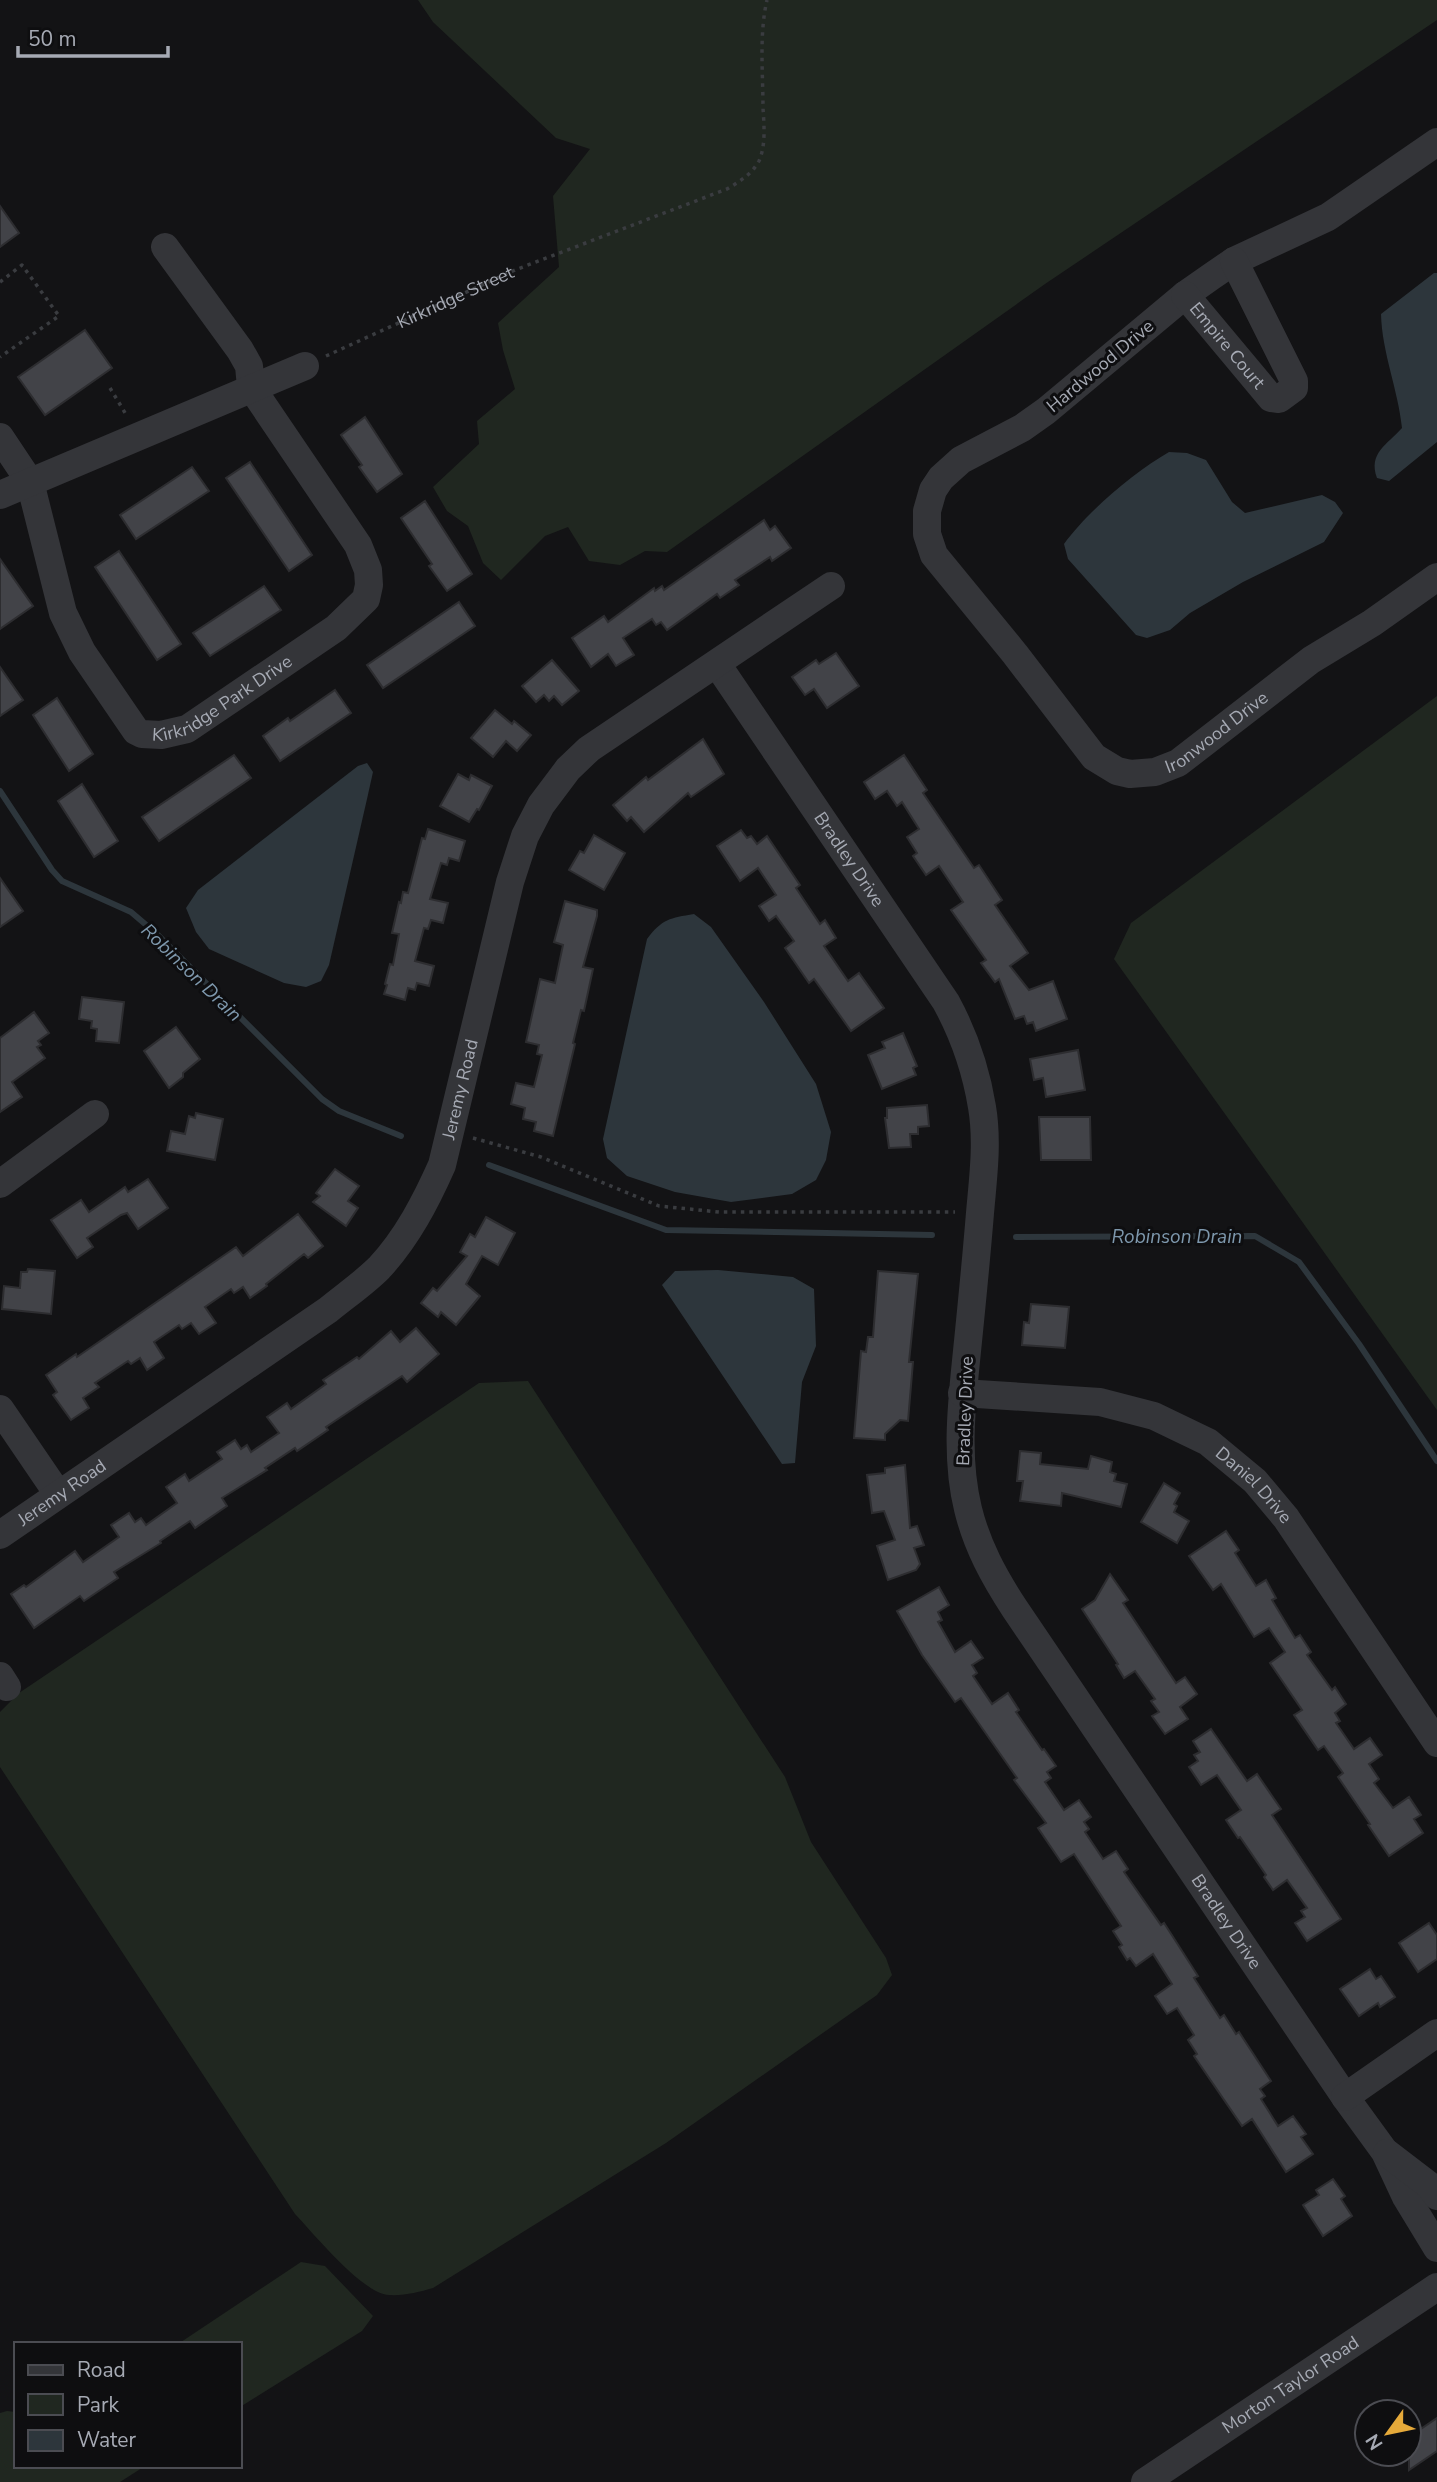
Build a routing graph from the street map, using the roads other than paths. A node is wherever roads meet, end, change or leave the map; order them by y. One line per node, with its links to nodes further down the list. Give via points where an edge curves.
1 (1437, 142): 3 (street, Hardwood Drive, via 1328,217)
2 (165, 247): 6 (street, via 240,349 249,366)
3 (1234, 261): 4 (street, Hardwood Drive); 4 (street, Empire Court, via 1294,381 1287,394 1271,398)
4 (1185, 295): 12 (street, Hardwood Drive, via 1046,411 961,460 933,491 926,523 934,555)
5 (305, 366): 6 (street)
6 (251, 387): 8 (street); 8 (street, Kirkridge Park Drive, via 358,545 368,570 368,595 336,628 187,729 161,735 136,731 82,652 63,613)
7 (0, 437): 8 (street, Kirkridge Park Drive)
8 (30, 482): 9 (street)
9 (0, 495)
10 (1437, 578): 12 (street, Ironwood Drive, via 1311,660 1178,763 1156,772 1129,774 1094,757)
11 (831, 586): 13 (street, Jeremy Road)
12 (1016, 654)
13 (717, 664): 16 (street, Bradley Drive, via 946,1002 968,1050 985,1137); 18 (street, Jeremy Road, via 589,749 541,805 510,882 442,1165 429,1195 390,1255 328,1310)
14 (95, 1114): 15 (street)
15 (0, 1184)
16 (962, 1393): 20 (street, Daniel Drive, via 1100,1402 1154,1416 1208,1442 1246,1472 1286,1518); 22 (street, Bradley Drive, via 963,1484 968,1511 993,1576)
17 (0, 1409): 18 (street)
18 (58, 1494): 19 (street, Jeremy Road)
19 (0, 1535)
20 (1437, 1742)
21 (1437, 2033): 22 (street)
22 (1345, 2097): 23 (street, Bradley Drive)
23 (1385, 2152): 24 (street, Bradley Drive); 25 (street, Bradley Drive)
24 (1437, 2196)
25 (1437, 2248)
26 (1437, 2287): 27 (street, Morton Taylor Road)
27 (1145, 2482)

